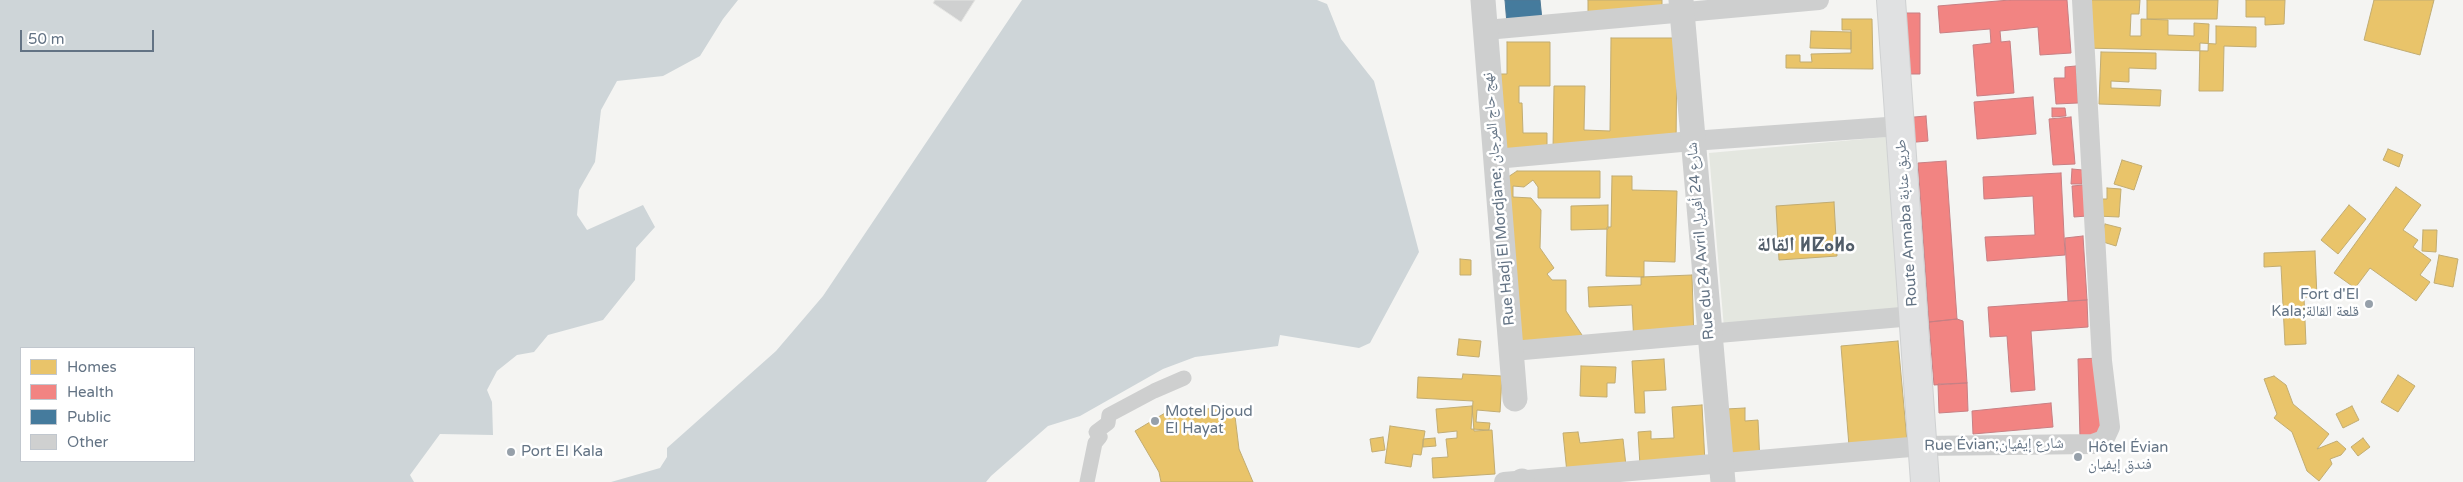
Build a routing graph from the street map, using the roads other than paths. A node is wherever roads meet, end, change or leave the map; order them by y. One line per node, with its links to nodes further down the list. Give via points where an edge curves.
1 (1483, 0): 6 (street, Rue Hadj El Mordjane; نهج حاج المرجان)
2 (1819, 0): 5 (street)
3 (1891, 0): 7 (main road, Route Annaba طريق عنابة)
4 (2082, 0): 15 (street, Rue Évian;شارع إيفيان, via 2102,361 2110,426 2104,440 2093,444)
5 (1682, 6): 6 (street); 8 (street, Rue du 24 Avril شارع 24 أفريل)
6 (1486, 30): 9 (street, Rue Hadj El Mordjane; نهج حاج المرجان)
7 (1901, 126): 8 (street); 10 (main road, Route Annaba طريق عنابة)
8 (1692, 141): 9 (street); 11 (street, Rue du 24 Avril شارع 24 أفريل)
9 (1495, 159): 12 (street, Rue Hadj El Mordjane; نهج حاج المرجان)
10 (1913, 316): 11 (street); 15 (main road, Route Annaba طريق عنابة)
11 (1710, 334): 12 (street); 16 (street, Rue du 24 Avril شارع 24 أفريل)
12 (1512, 352): 14 (street, Rue Hadj El Mordjane; نهج حاج المرجان)
13 (1184, 378): 17 (street, via 1154,390 1109,415 1108,423 1096,432 1100,437 1095,443)
14 (1515, 398)
15 (1922, 446): 16 (street, Rue Évian;شارع إيفيان); 19 (main road, Route Annaba طريق عنابة)
16 (1722, 472): 18 (street, Rue Évian;شارع إيفيان)
17 (1088, 482)
18 (1516, 482)
19 (1925, 482)

